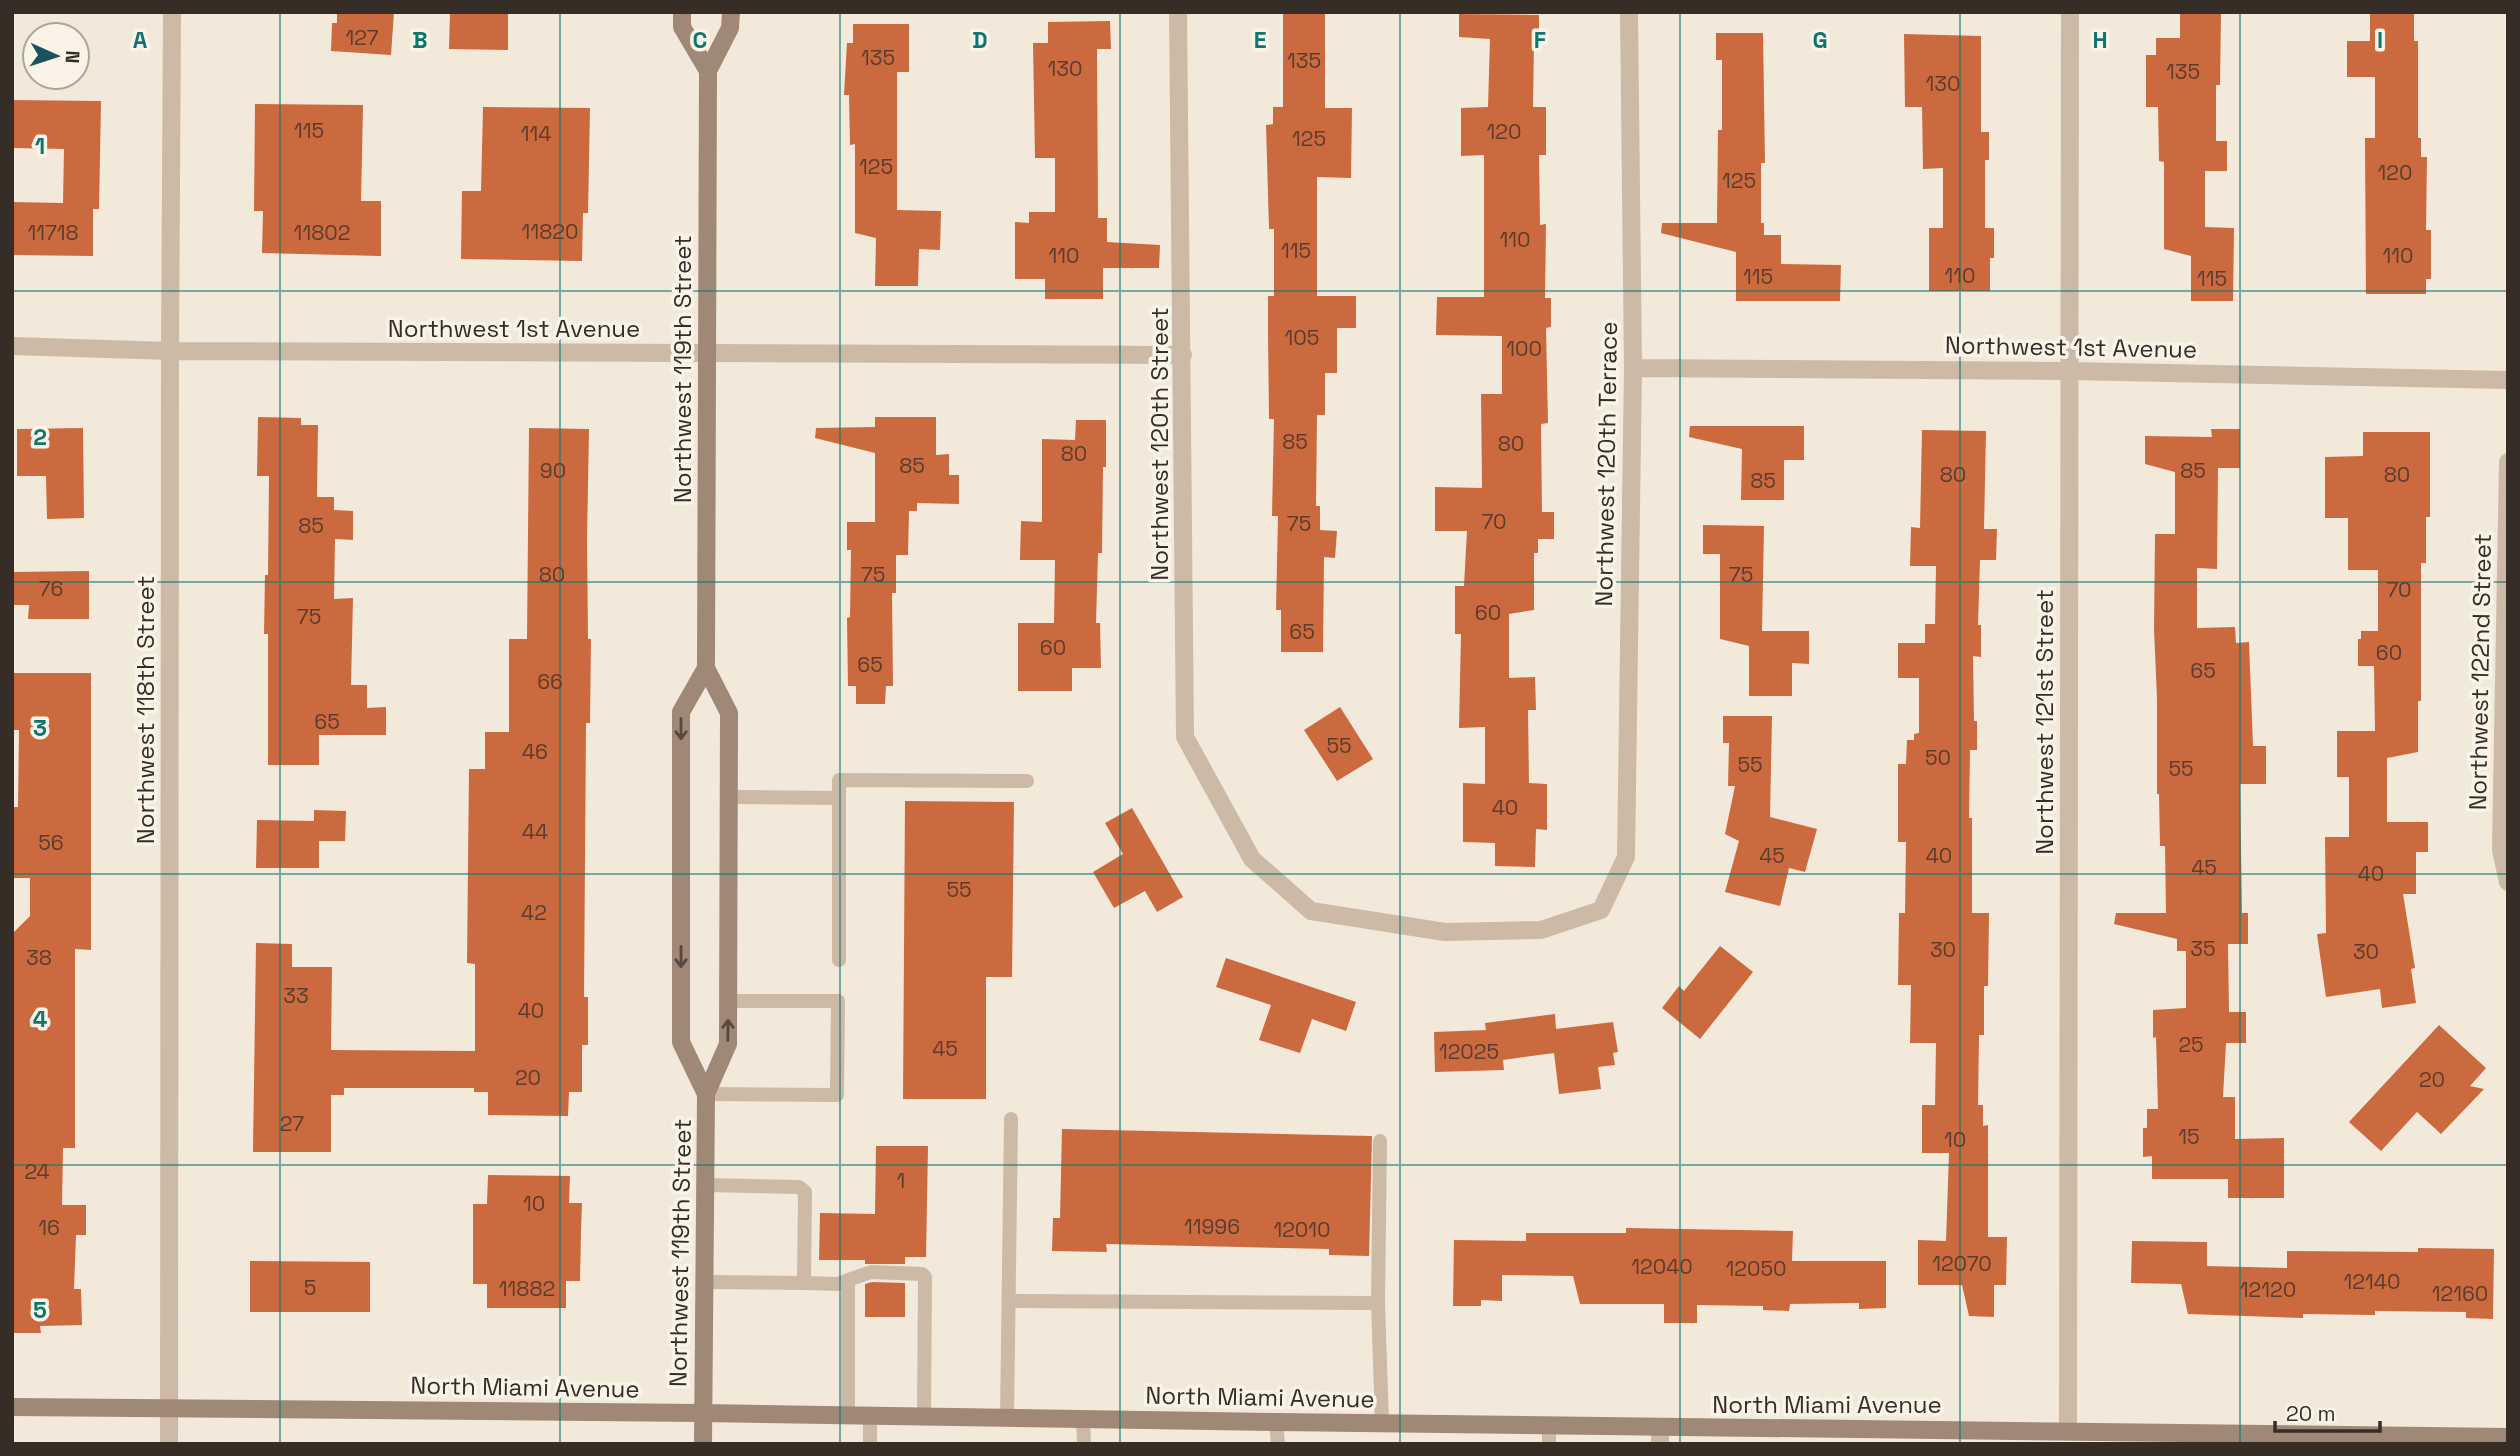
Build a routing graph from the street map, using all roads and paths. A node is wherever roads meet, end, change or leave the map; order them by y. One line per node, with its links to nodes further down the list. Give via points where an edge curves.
1 (172, 12): 9 (street, Northwest 118th Street)
2 (682, 12): 7 (street, via 682,27)
3 (731, 12): 7 (street, Northwest 119th Street, via 730,28)
4 (1178, 12): 11 (street, Northwest 120th Street)
5 (1629, 12): 12 (street, Northwest 120th Terrace)
6 (2070, 12): 13 (street, Northwest 121st Street)
7 (708, 71): 10 (street, Northwest 119th Street)
8 (12, 346): 9 (street, Northwest 1st Avenue)
9 (170, 351): 10 (street, Northwest 1st Avenue); 34 (street, Northwest 118th Street)
10 (706, 354): 11 (street, Northwest 1st Avenue); 16 (street, Northwest 119th Street)
11 (1183, 355): 21 (street, Northwest 120th Street, via 1185,737 1252,859 1311,911 1445,932 1541,930)
12 (1633, 368): 13 (street, Northwest 1st Avenue); 21 (street, Northwest 120th Terrace, via 1626,857)
13 (2069, 371): 14 (street, Northwest 1st Avenue); 44 (street, Northwest 121st Street)
14 (2508, 380)
15 (2508, 461): 20 (street, Northwest 122nd Street, via 2501,850)
16 (706, 668): 18 (street, Northwest 119th Street, via 729,713); 24 (street, Northwest 119th Street, one-way to 24, via 681,712 681,1042)
17 (1027, 781): 19 (lane, via 839,780)
18 (729, 797): 19 (lane); 23 (street, Northwest 119th Street)
19 (839, 798): 22 (lane)
20 (2508, 882)
21 (1601, 910)
22 (839, 960)
23 (728, 1001): 24 (street, Northwest 119th Street, one-way to 23, via 728,1044); 24 (lane, via 838,1001 836,1095)
24 (706, 1094): 27 (street, Northwest 119th Street)
25 (1011, 1119): 31 (lane)
26 (1380, 1141): 32 (lane)
27 (705, 1185): 29 (street, Northwest 119th Street); 30 (lane, via 799,1187 805,1192)
28 (848, 1281): 30 (lane); 36 (lane); 38 (lane, via 871,1272 925,1277)
29 (704, 1282): 30 (lane); 35 (street, Northwest 119th Street)
30 (804, 1283)
31 (1009, 1301): 32 (lane); 39 (lane)
32 (1378, 1303): 42 (lane)
33 (12, 1407): 34 (street, North Miami Avenue)
34 (169, 1407): 35 (street, North Miami Avenue); 47 (street, Northwest 118th Street)
35 (702, 1413): 36 (street, North Miami Avenue); 48 (street, Northwest 119th Street)
36 (848, 1416): 37 (street, North Miami Avenue)
37 (870, 1416): 38 (street, North Miami Avenue); 49 (lane)
38 (924, 1417): 39 (street, North Miami Avenue)
39 (1007, 1418): 40 (street, North Miami Avenue)
40 (1083, 1419): 41 (street, North Miami Avenue); 50 (lane)
41 (1276, 1422): 42 (street, North Miami Avenue); 51 (lane)
42 (1382, 1423): 43 (street, North Miami Avenue)
43 (1549, 1425): 45 (street, North Miami Avenue); 52 (lane)
44 (2068, 1431): 45 (street, North Miami Avenue); 46 (street, North Miami Avenue)
45 (1660, 1436)
46 (2508, 1437)
47 (169, 1444)
48 (702, 1444)
49 (870, 1444)
50 (1084, 1444)
51 (1278, 1444)
52 (1549, 1444)

